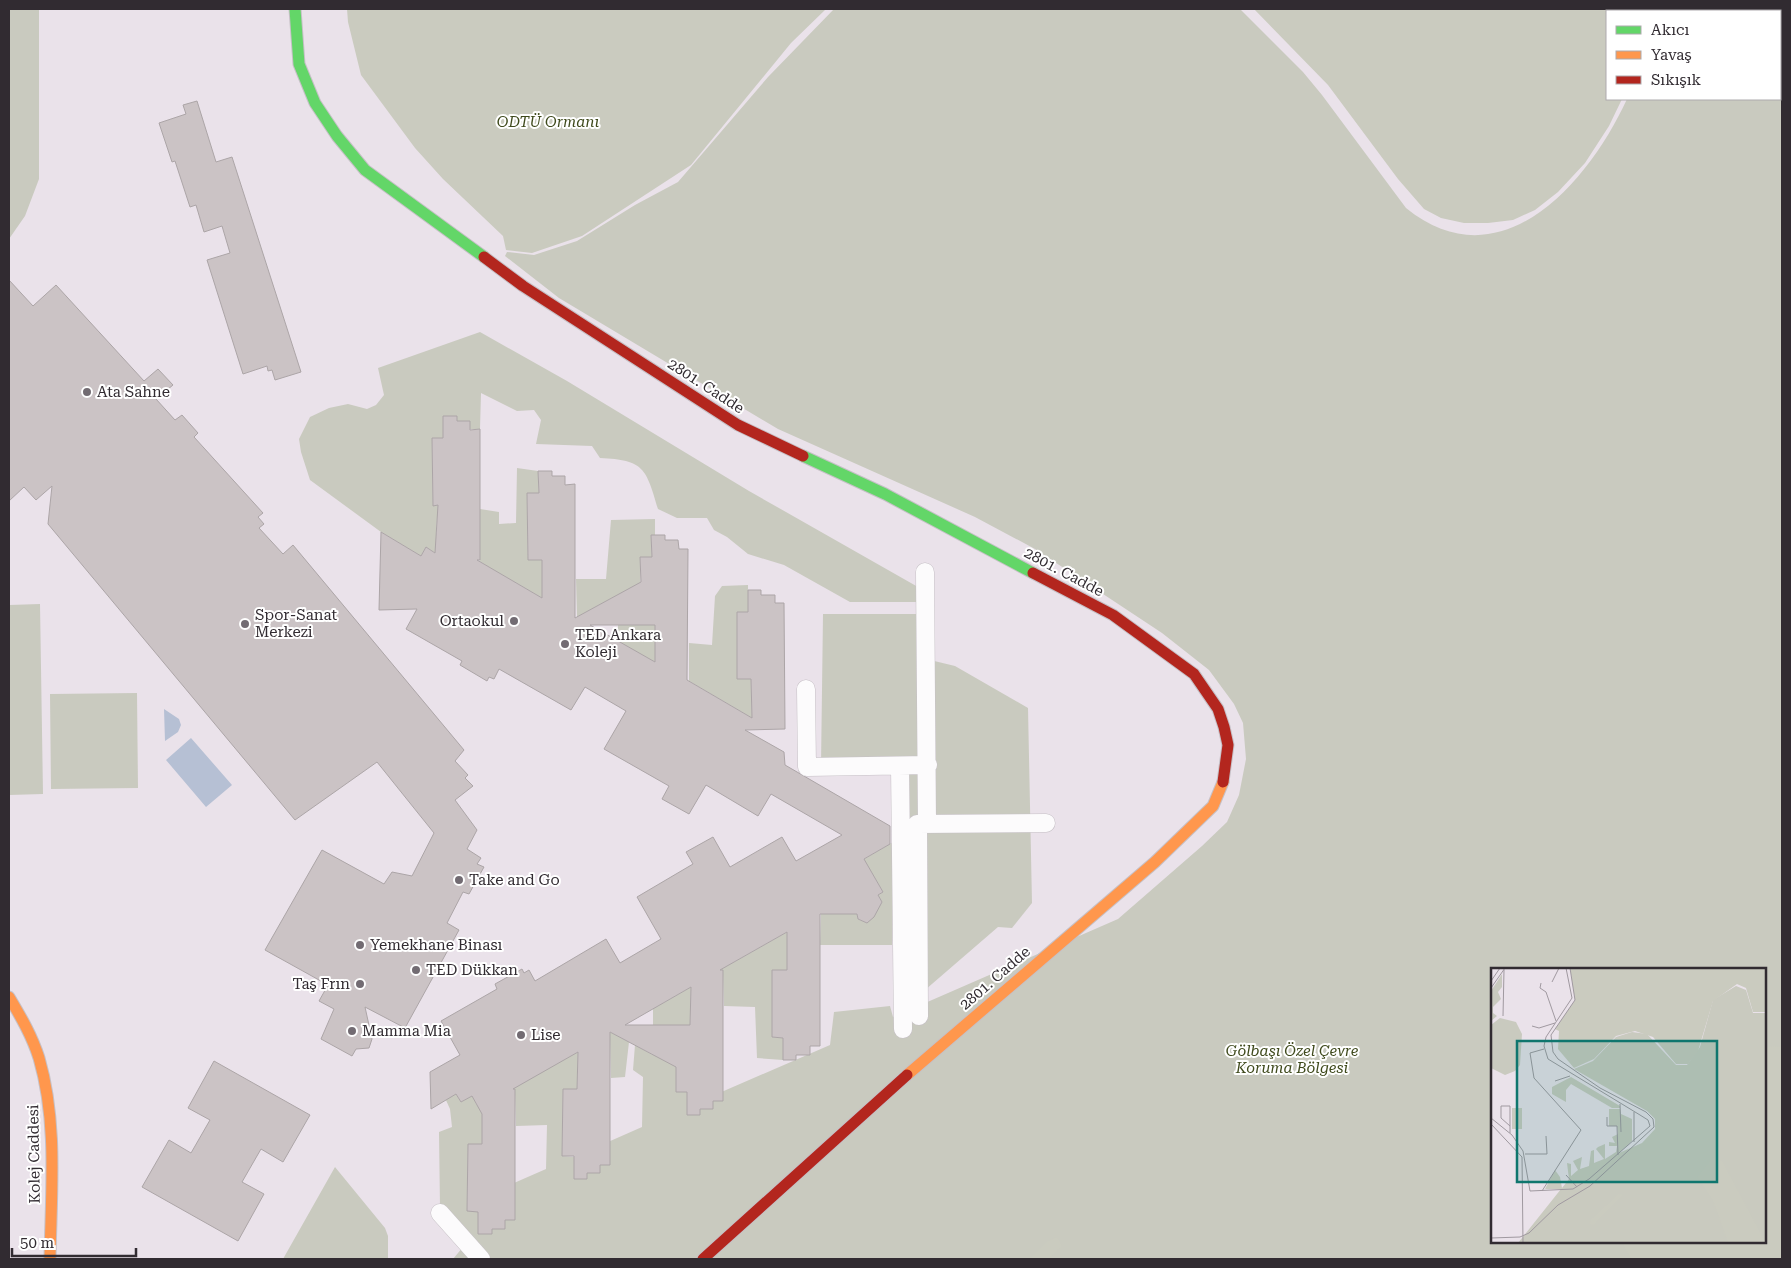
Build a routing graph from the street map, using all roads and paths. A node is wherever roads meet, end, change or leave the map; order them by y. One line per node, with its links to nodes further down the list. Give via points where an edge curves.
1 (295, 9): 15 (street, 2801. Cadde, via 299,64 316,103 337,136 365,170 523,286 738,425 884,494 1113,614 1194,674 1218,709 1224,727 1227,763 1224,781 1213,806 1155,862 962,1026)
2 (924, 572): 4 (street)
3 (806, 689): 5 (street, via 807,767)
4 (928, 765): 5 (street); 8 (street)
5 (900, 766): 7 (street)
6 (1046, 823): 8 (street)
7 (900, 824): 8 (street); 11 (street)
8 (923, 824): 10 (street)
9 (9, 997): 13 (street, Kolej Caddesi, via 37,1051 47,1086 51,1120)
10 (919, 1016)
11 (903, 1029)
12 (440, 1213): 14 (street)
13 (50, 1259)
14 (481, 1259)
15 (703, 1259)

